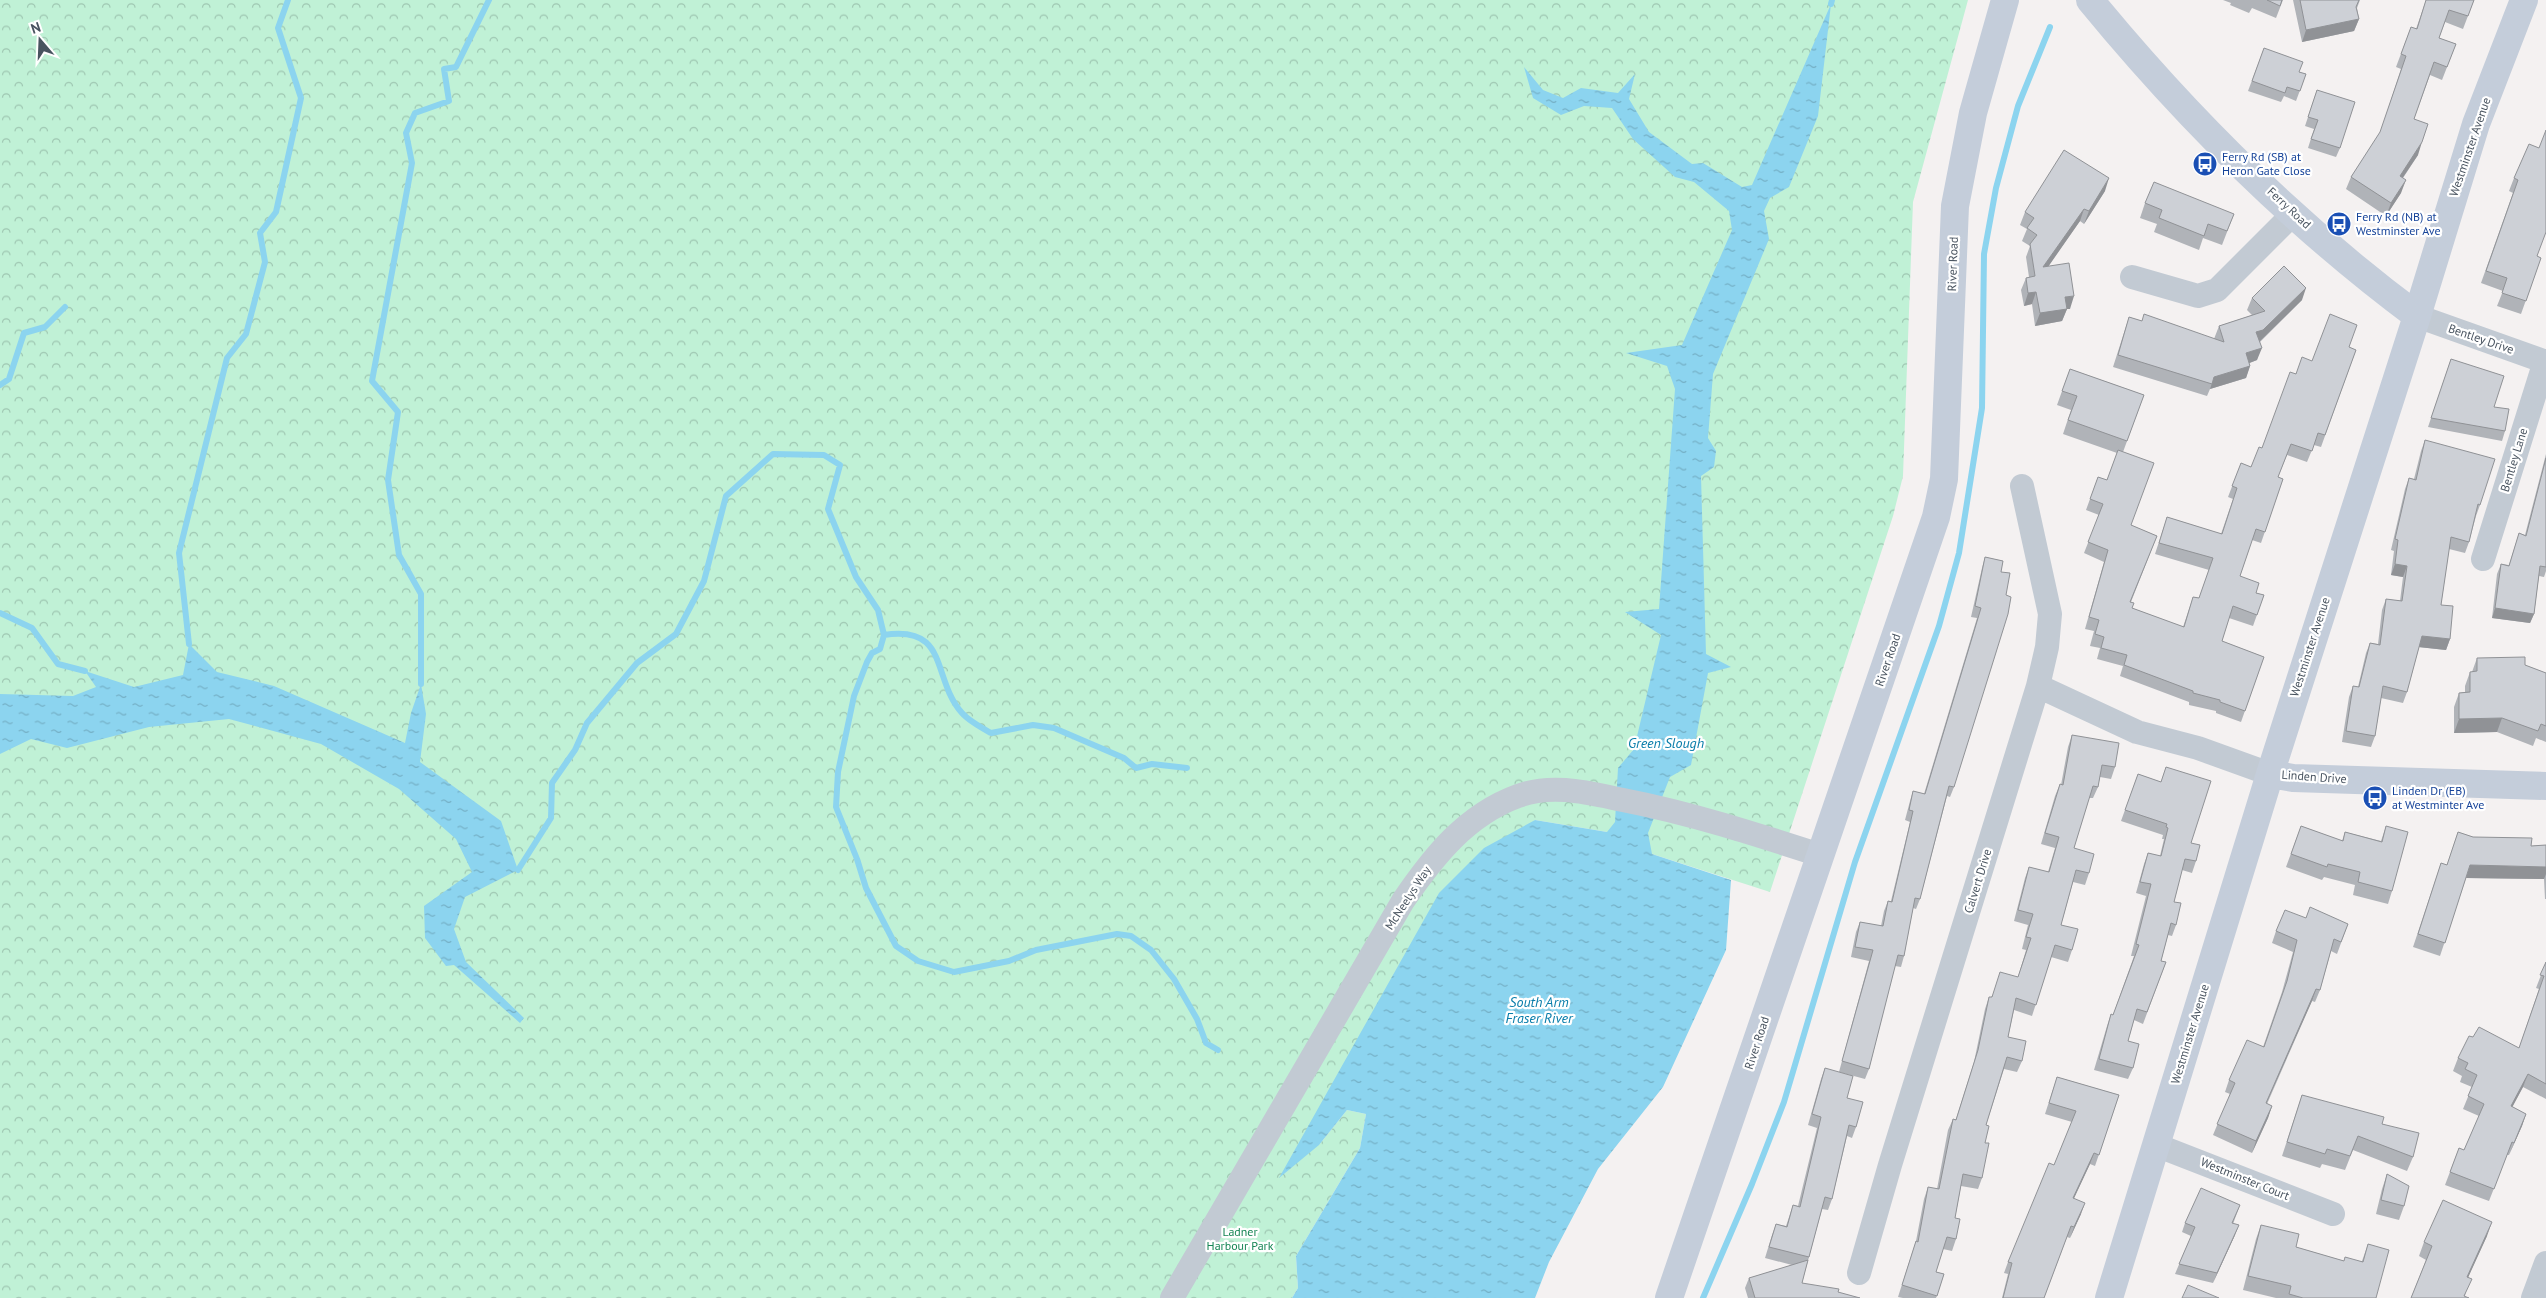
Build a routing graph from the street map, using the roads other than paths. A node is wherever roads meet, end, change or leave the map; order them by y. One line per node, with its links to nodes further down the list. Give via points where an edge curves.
1 (2005, 0): 13 (street, River Road, via 1973,113 1956,206 1944,479 1924,556)
2 (2090, 0): 4 (street, Ferry Road, via 2188,111)
3 (2524, 0): 6 (street, Westminster Avenue, via 2476,124)
4 (2294, 214): 5 (street, via 2218,290 2198,296); 6 (street, Ferry Road, via 2375,286)
5 (2132, 277)
6 (2417, 316): 7 (street, Bentley Drive); 11 (street, Westminster Avenue)
7 (2545, 362): 9 (street, Bentley Lane)
8 (2022, 486): 10 (street, Calvert Drive, via 2050,614 2048,647)
9 (2483, 559)
10 (2038, 686): 11 (street, Linden Drive, via 2137,732 2198,748); 17 (street, Calvert Drive)
11 (2270, 774): 12 (street, Linden Drive, via 2293,778); 14 (street, Westminster Avenue)
12 (2546, 786)
13 (1820, 855): 18 (street, McNeelys Way, via 1674,810 1571,790 1520,795 1491,808 1450,839 1422,872); 19 (street, River Road)
14 (2156, 1145): 15 (street, Westminster Court); 20 (street, Westminster Avenue)
15 (2333, 1214)
16 (2546, 1263): 21 (street)
17 (1859, 1273)
18 (1172, 1298)
19 (1669, 1298)
20 (2109, 1298)
21 (2533, 1298)

